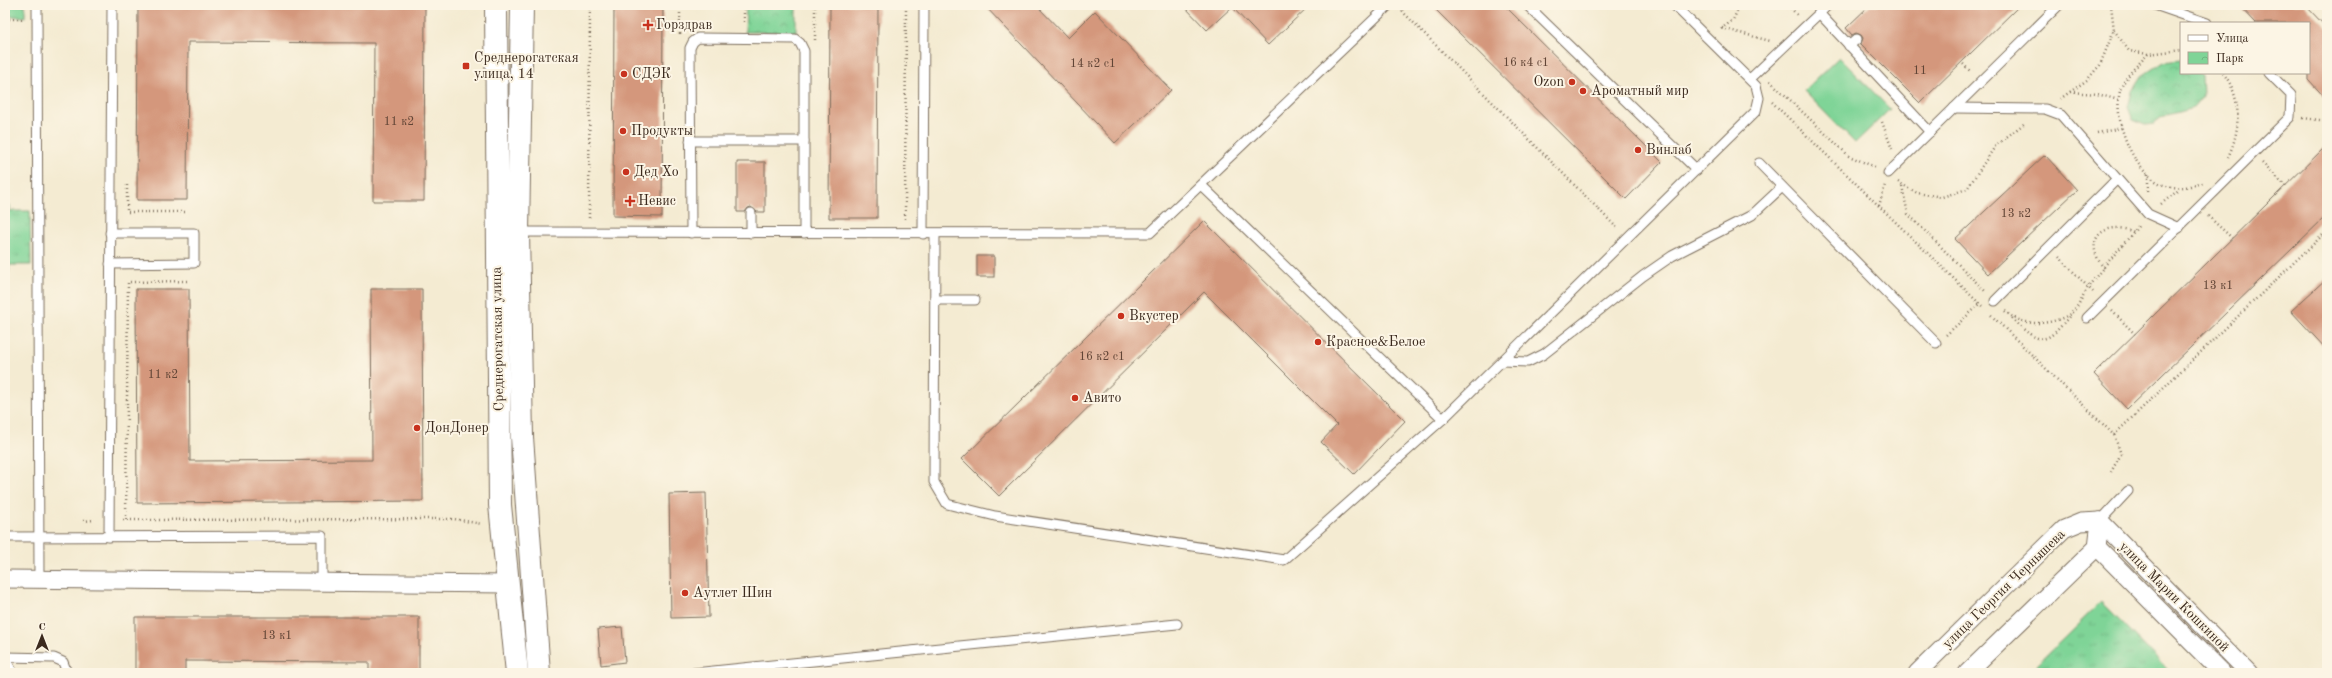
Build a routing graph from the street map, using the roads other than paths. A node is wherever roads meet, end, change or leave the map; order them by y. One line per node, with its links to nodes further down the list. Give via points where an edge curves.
1 (38, 5): 49 (lane)
2 (112, 5): 31 (lane)
3 (496, 5): 35 (street, Среднерогатская улица)
4 (522, 5): 30 (street, Среднерогатская улица)
5 (924, 5): 36 (lane)
6 (1389, 5): 26 (lane)
7 (1527, 5): 23 (lane)
8 (1674, 5): 17 (lane)
9 (1828, 5): 12 (lane)
10 (2059, 5): 18 (lane)
11 (2154, 5): 13 (lane)
12 (1819, 13): 15 (lane); 17 (lane, via 1759,71)
13 (2204, 22)
14 (1856, 39): 15 (lane)
15 (1849, 46): 19 (lane)
16 (2270, 74): 29 (lane, via 2291,95 2290,117)
17 (1753, 83): 23 (lane, via 1759,98 1756,110)
18 (1954, 108): 19 (lane); 25 (lane, via 2045,109 2061,115)
19 (1930, 132): 24 (lane)
20 (690, 141): 21 (lane); 21 (lane, via 690,48 693,42 698,38 744,38 795,39 800,43 804,51); 32 (lane)
21 (804, 141): 34 (lane)
22 (1759, 164): 27 (lane)
23 (1697, 170): 44 (lane)
24 (1888, 173)
25 (2117, 179): 29 (lane, via 2148,214); 41 (lane)
26 (1201, 185): 37 (lane, via 1150,233); 45 (lane)
27 (1782, 187): 43 (lane); 44 (lane, via 1752,215 1672,256 1643,276 1544,354 1528,362)
28 (751, 212): 33 (lane)
29 (2179, 228): 42 (lane)
30 (518, 232): 32 (lane); 35 (lane); 61 (street, Среднерогатская улица, via 522,437)
31 (110, 233): 38 (lane); 38 (lane, via 194,233 194,264)
32 (691, 233): 33 (lane)
33 (751, 233): 34 (lane)
34 (804, 233): 36 (lane)
35 (497, 234): 55 (street, Среднерогатская улица, via 500,505)
36 (923, 234): 37 (lane)
37 (935, 234): 39 (lane)
38 (110, 264): 50 (lane)
39 (936, 300): 40 (lane); 45 (lane, via 934,482 947,504 995,516 1284,560)
40 (975, 300)
41 (1995, 302)
42 (2087, 318)
43 (1936, 343)
44 (1502, 361): 45 (lane)
45 (1443, 419)
46 (2128, 491): 47 (lane)
47 (2100, 521): 51 (street); 63 (street, улица Георгия Чернышева, via 2081,522 2064,530); 66 (street, улица Марии Кошкиной)
48 (5, 537): 49 (lane)
49 (39, 537): 50 (lane); 53 (lane)
50 (109, 537): 54 (lane, via 322,536)
51 (2097, 547): 64 (street); 65 (street, улица Марии Кошкиной)
52 (5, 579): 53 (street)
53 (39, 579): 54 (street)
54 (322, 582): 55 (street)
55 (508, 584): 60 (street, Среднерогатская улица)
56 (1177, 624): 62 (lane)
57 (5, 658): 58 (lane); 59 (lane, via 54,658 63,662)
58 (13, 673)
59 (66, 673)
60 (517, 673)
61 (539, 673)
62 (694, 673)
63 (1918, 673)
64 (1967, 673)
65 (2222, 673)
66 (2249, 673)

